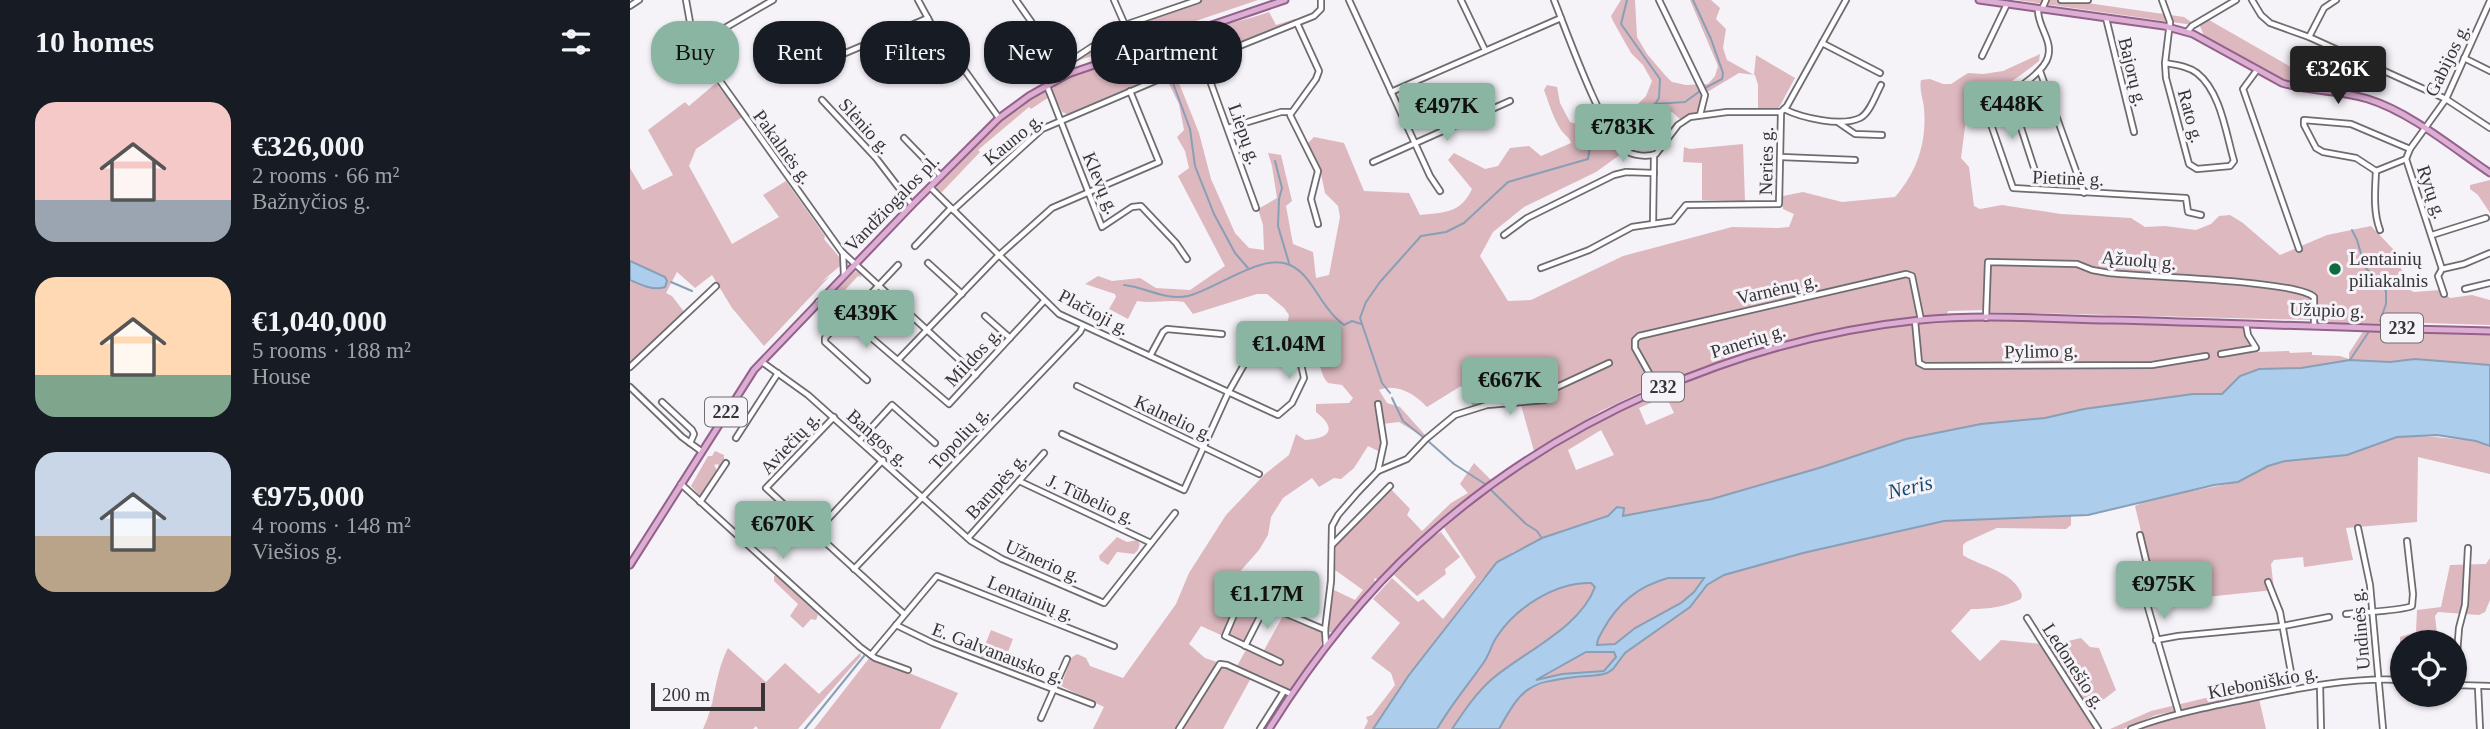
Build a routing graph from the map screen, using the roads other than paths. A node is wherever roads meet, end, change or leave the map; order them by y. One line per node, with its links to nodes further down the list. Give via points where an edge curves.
1 (639, 0): 25 (street)
2 (686, 0): 30 (street, Pakalnės g.)
3 (773, 0): 31 (street)
4 (918, 0): 27 (street)
5 (1016, 0): 32 (street)
6 (1114, 0): 33 (street)
7 (1198, 0): 34 (street)
8 (1285, 0): 35 (main road, Vandžiogalos pl. / 222)
9 (1321, 0): 36 (street, Kauno g., via 1319,13)
10 (1349, 0): 57 (street)
11 (1461, 0): 42 (street)
12 (1554, 0): 28 (street)
13 (1659, 0): 64 (street, via 1705,95)
14 (1846, 0): 40 (street, Neries g.)
15 (1979, 0): 24 (main road)
16 (2046, 0): 26 (street)
17 (2061, 0): 18 (street)
18 (2088, 0)
19 (2162, 0): 37 (street)
20 (2236, 0): 38 (street)
21 (2252, 0): 39 (street, via 2270,23)
22 (2336, 0): 39 (street, via 2324,8)
23 (2490, 1): 45 (street, Gabijos g.)
24 (2009, 3): 26 (main road); 44 (street)
25 (630, 6)
26 (2040, 9): 29 (main road); 48 (street, via 2049,45)
27 (928, 18): 43 (street); 65 (street)
28 (1561, 18): 42 (street); 76 (street, via 1612,134 1629,153)
29 (2106, 18): 37 (main road); 71 (street, Bajorų g.)
30 (690, 21)
31 (737, 21)
32 (1031, 21)
33 (1123, 21)
34 (1137, 21)
35 (1222, 21)
36 (1297, 23): 41 (street, Kauno g.); 63 (street, via 1319,73)
37 (2169, 27): 38 (main road); 46 (street, Rato g.)
38 (2187, 32): 47 (main road)
39 (2309, 37): 59 (street)
40 (1822, 43): 50 (street); 62 (street, Neries g.)
41 (1242, 45)
42 (1485, 50): 57 (street)
43 (846, 53)
44 (1982, 56)
45 (2464, 58): 49 (street); 59 (street, Gabijos g.)
46 (2165, 63): 46 (street, Rato g., via 2195,72 2210,89 2234,161 2230,166 2197,169 2189,164)
47 (2257, 70): 70 (main road, via 2296,87 2375,101); 101 (street, via 2244,89)
48 (2040, 71): 58 (street, Pietinė g.); 89 (street)
49 (2490, 71)
50 (1880, 73)
51 (721, 84): 102 (street, Pakalnės g.)
52 (1147, 84): 56 (street, Kauno g.)
53 (1211, 84): 68 (street, Liepų g.)
54 (1047, 85): 65 (main road, Vandžiogalos pl. / 222); 66 (street, Klevų g.)
55 (1881, 85): 67 (street, via 1864,116)
56 (1130, 91): 66 (street, Kauno g.); 87 (street, via 1159,162)
57 (1391, 92): 74 (street)
58 (2010, 94): 85 (street); 89 (street, Pietinė g., via 1993,101 1986,110 2013,188)
59 (2446, 99): 69 (street); 70 (street, Gabijos g.)
60 (822, 100): 90 (street, Slėnio g.)
61 (1510, 101): 74 (street)
62 (1782, 111): 64 (street); 67 (street); 77 (street, Neries g.)
63 (1290, 112): 68 (street); 95 (street, via 1318,172 1311,199)
64 (1700, 115): 76 (street, via 1682,121)
65 (999, 118): 84 (main road, Vandžiogalos pl. / 222)
66 (1061, 120): 87 (street, Klevų g.); 92 (street, Kauno g., via 1033,136)
67 (1838, 122): 72 (street, via 1855,134)
68 (1227, 128): 91 (street, Liepų g.)
69 (2490, 128)
70 (2426, 129): 75 (street, Rytų g.); 83 (main road)
71 (2134, 132)
72 (1882, 135)
73 (904, 138): 84 (street)
74 (1415, 143): 80 (street); 88 (street)
75 (2410, 149): 78 (street, Rytų g.); 81 (street, via 2351,124 2304,120 2316,148 2356,158)
76 (1654, 155): 82 (street)
77 (1781, 158): 79 (street); 96 (street, Neries g., via 1778,205 1687,204 1675,220)
78 (2406, 159): 81 (street); 99 (street, Rytų g.)
79 (1855, 160)
80 (1373, 162)
81 (2376, 171): 97 (street)
82 (1654, 173): 96 (street); 98 (street, via 1614,175 1527,218)
83 (2490, 173)
84 (941, 176): 86 (main road, Vandžiogalos pl. / 222)
85 (2038, 180)
86 (930, 187): 90 (main road, Vandžiogalos pl. / 222); 92 (street, Plačioji g.)
87 (1088, 191): 104 (street, via 1052,208); 105 (street, Klevų g., via 1102,227 1141,206)
88 (1440, 191)
89 (2084, 193): 93 (street, Pietinė g., via 2186,198 2188,212)
90 (912, 205): 107 (main road, Vandžiogalos pl. / 222)
91 (1256, 208)
92 (952, 209): 100 (street); 104 (street, Plačioji g.)
93 (2201, 215)
94 (2486, 218): 99 (street)
95 (1318, 224)
96 (1653, 224): 109 (street, Neries g., via 1632,227)
97 (2380, 230)
98 (1504, 235)
99 (2432, 235): 110 (street, Rytų g.)
100 (915, 246)
101 (2298, 249)
102 (842, 252): 107 (street, Pakalnės g.); 111 (street)
103 (2490, 253): 110 (street)
104 (999, 255): 117 (street); 118 (street, Plačioji g.)
105 (1186, 259)
106 (928, 263): 117 (street)
107 (855, 264): 111 (main road, Vandžiogalos pl. / 222); 114 (street, Pakalnės g.)
108 (898, 265): 114 (street, Mildos g.)
109 (1541, 268)
110 (2442, 269): 116 (street, Rytų g., via 2439,281)
111 (844, 276): 119 (main road, Vandžiogalos pl. / 222)
112 (2490, 284): 115 (street)
113 (716, 286): 138 (street)
114 (878, 286): 126 (street, Pakalnės g.); 135 (street, Mildos g., via 848,318)
115 (2465, 289)
116 (2444, 293)
117 (962, 294): 126 (street)
118 (1044, 301): 124 (street, Plačioji g.); 129 (street, Mildos g.)
119 (818, 302): 136 (main road, Vandžiogalos pl. / 222); 141 (street, via 840,322 824,340)
120 (985, 316): 129 (street)
121 (1986, 318): 122 (main road, Panerių g. / 232); 123 (main road, Panerių g. / 232); 125 (street, Ąžuolų g., via 1988,262 2077,264 2109,274 2234,282 2308,293 2314,299)
122 (1918, 321): 134 (street, Pylimo g., via 1919,363 1925,366 2151,365); 144 (main road, Panerių g. / 232, via 1786,345); 144 (street, Varnėnų g., via 1912,276 1906,274 1639,336 1635,348)
123 (2246, 324): 125 (main road, Užupio g. / 232); 131 (street, via 2256,348)
124 (1083, 326): 133 (street, Plačioji g.); 164 (street, Topolių g.)
125 (2314, 326): 127 (main road, Užupio g. / 232)
126 (928, 330): 135 (street); 140 (street, Pakalnės g.)
127 (2490, 331)
128 (1222, 334): 133 (street, via 1167,329)
129 (1010, 338): 140 (street, Mildos g.)
130 (1254, 348): 145 (street)
131 (2221, 354)
132 (1299, 355): 145 (street, Plačioji g., via 1304,378 1292,403 1279,415)
133 (1150, 356): 145 (street, Plačioji g.)
134 (2206, 356)
135 (898, 360): 140 (street, Mildos g., via 949,404)
136 (761, 362): 139 (street, Bangos g.); 155 (main road, Vandžiogalos pl. / 222)
137 (1609, 363): 159 (street, via 1555,388 1545,400 1487,405 1455,415 1407,458)
138 (630, 367)
139 (778, 373): 148 (street, Bangos g.); 150 (street)
140 (976, 375)
141 (867, 380)
142 (1077, 386): 154 (street, Kalnelio g.)
143 (630, 387): 152 (street)
144 (1658, 389): 191 (main road, Panerių g. / 232, via 1581,429 1473,500 1403,559)
145 (1228, 393): 154 (street)
146 (662, 402): 152 (street, via 692,430)
147 (1378, 404): 159 (street, via 1384,443)
148 (834, 417): 151 (street, Bangos g.); 168 (street, Aviečių g., via 766,488)
149 (1062, 434): 154 (street, via 1184,490)
150 (736, 438)
151 (860, 440): 153 (street, via 892,405); 157 (street, Bangos g.)
152 (690, 443): 155 (street)
153 (935, 443)
154 (1203, 448): 160 (street, Kalnelio g.)
155 (701, 451): 162 (main road, Vandžiogalos pl. / 222)
156 (1044, 453): 161 (street, Barupės g.)
157 (883, 460): 164 (street, Bangos g.); 168 (street)
158 (726, 463): 165 (street)
159 (1378, 471): 173 (street, via 1334,520)
160 (1259, 474)
161 (1019, 481): 170 (street, Barupės g.); 172 (street, J. Tūbelio g.)
162 (681, 484): 165 (street); 175 (main road, Vandžiogalos pl. / 222)
163 (1390, 486): 173 (street)
164 (923, 497): 170 (street, Bangos g.); 176 (street, Topolių g.)
165 (700, 502): 192 (street)
166 (1175, 513): 172 (street)
167 (2358, 528): 179 (street, Undinės g.)
168 (815, 533): 176 (street)
169 (2140, 535): 188 (street, via 2156,602 2147,604)
170 (970, 539): 172 (street, Užnerio g., via 1002,559 1104,603)
171 (2407, 541): 179 (street, via 2413,600 2409,608)
172 (1152, 543)
173 (1332, 546): 186 (street)
174 (2468, 548): 187 (street)
175 (630, 565)
176 (854, 569): 180 (street)
177 (2268, 582): 185 (street)
178 (1266, 605): 186 (street); 190 (street); 190 (street, via 1242,601 1238,606 1225,636)
179 (2372, 610): 181 (street); 196 (street, Undinės g.)
180 (904, 614): 184 (street); 189 (street, Lentainių g., via 937,576)
181 (2346, 614)
182 (2329, 617): 185 (street)
183 (2026, 618): 212 (street, Ledonešio g.)
184 (896, 625): 192 (street); 203 (street, E. Galvanausko g.)
185 (2283, 626): 188 (street); 202 (street)
186 (1325, 630): 191 (street)
187 (2459, 630)
188 (2156, 640): 207 (street)
189 (1114, 646)
190 (1245, 646): 194 (street)
191 (1326, 646): 205 (main road, Panerių g. / 232)
192 (871, 655): 195 (street)
193 (1067, 659): 203 (street)
194 (1280, 662)
195 (908, 670)
196 (2379, 679): 197 (street, Kleboniškio g.); 198 (street, Kleboniškio g.); 215 (street, Undinės g.)
197 (2390, 679)
198 (2320, 685): 202 (street, Kleboniškio g.); 214 (street)
199 (2467, 686): 200 (street)
200 (2478, 687): 201 (street); 216 (street)
201 (2490, 687)
202 (2294, 689): 207 (street, Kleboniškio g.)
203 (1054, 690): 206 (street, E. Galvanausko g.); 208 (street)
204 (1284, 691): 205 (street); 209 (street, via 1220,664); 210 (street)
205 (1291, 694): 211 (main road, Panerių g. / 232)
206 (1092, 704)
207 (2179, 714): 213 (street, Kleboniškio g.)
208 (1041, 718)
209 (1179, 729)
210 (1260, 729)
211 (1269, 729)
212 (2098, 729)
213 (2131, 729)
214 (2321, 729)
215 (2383, 729)
216 (2480, 729)

